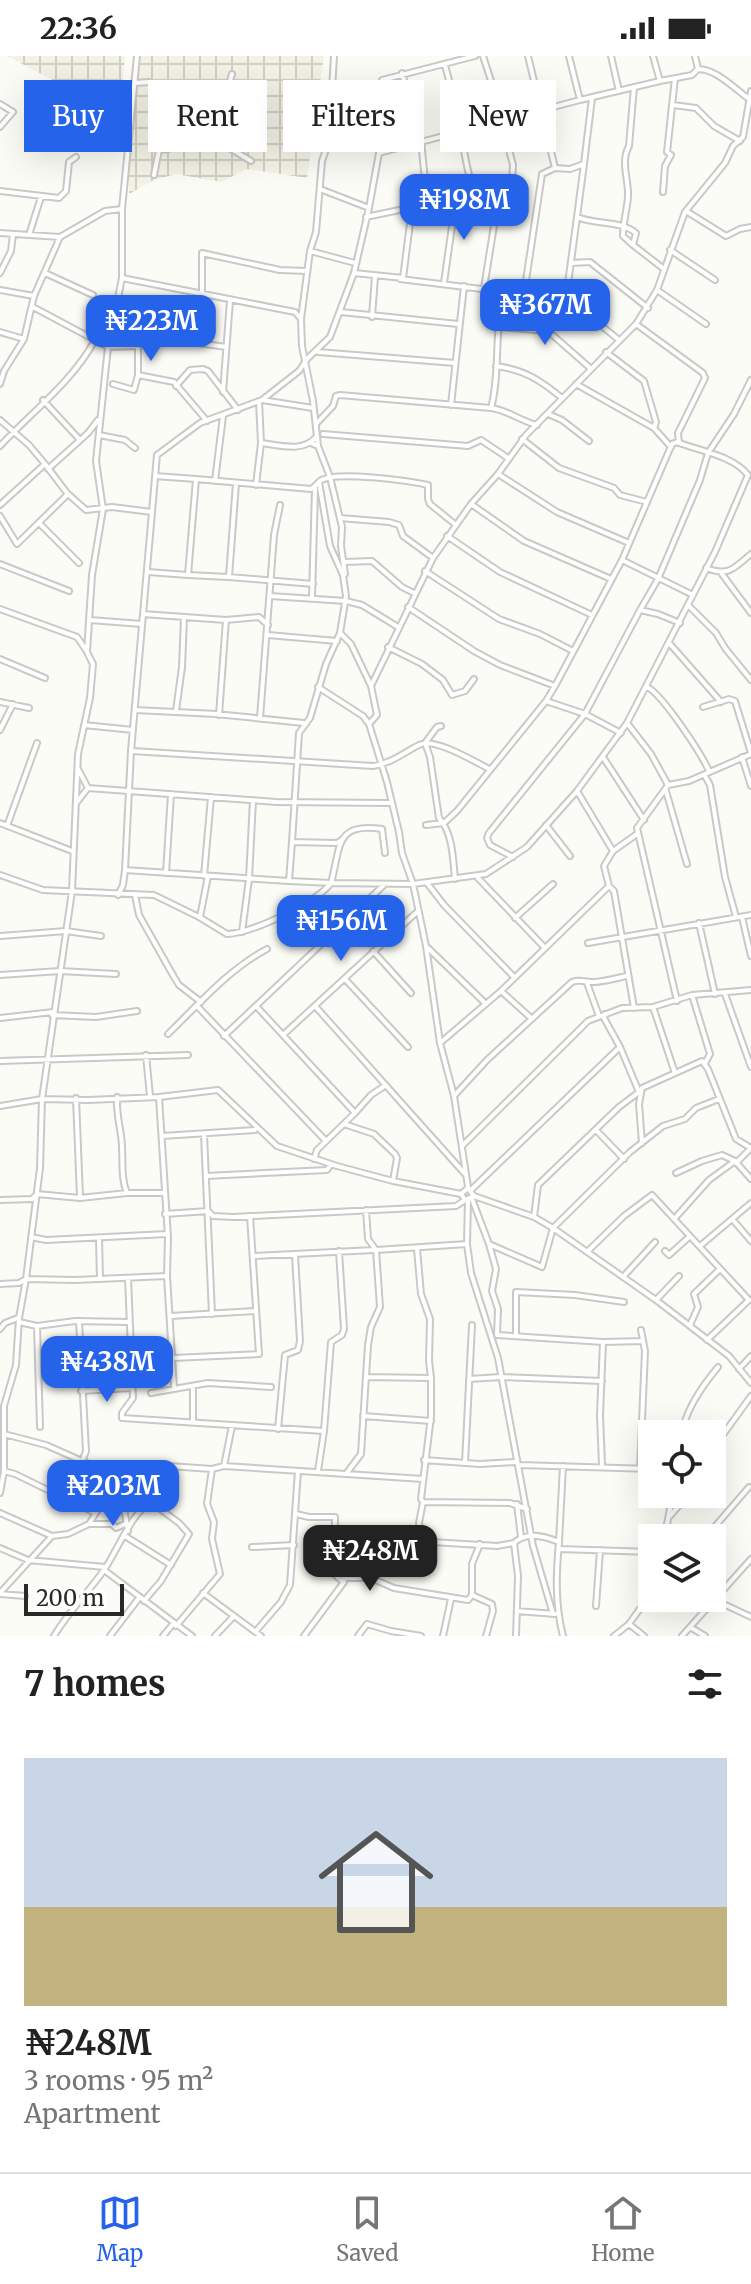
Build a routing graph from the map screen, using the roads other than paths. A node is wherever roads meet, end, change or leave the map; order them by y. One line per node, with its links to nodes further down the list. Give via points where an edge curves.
1 (137, 56): 23 (street)
2 (334, 56): 51 (street)
3 (475, 56): 10 (street)
4 (483, 56): 19 (street)
5 (528, 56): 20 (street)
6 (569, 56): 29 (street)
7 (611, 56): 25 (street)
8 (653, 56): 21 (street)
9 (695, 56): 12 (street)
10 (456, 58): 11 (street)
11 (445, 65): 13 (street); 18 (street)
12 (698, 69): 15 (street); 28 (street, via 713,73)
13 (402, 73): 17 (street); 44 (street, via 382,80)
14 (232, 74): 16 (street)
15 (675, 78): 21 (street); 31 (street)
16 (230, 80)
17 (404, 80)
18 (449, 80)
19 (491, 80)
20 (534, 80)
21 (660, 81): 24 (street)
22 (148, 82): 23 (street)
23 (135, 83): 60 (street)
24 (634, 87): 25 (street); 64 (street)
25 (619, 91): 27 (street)
26 (751, 91): 28 (street)
27 (592, 98): 29 (street); 47 (street)
28 (749, 99): 33 (street)
29 (580, 100): 32 (street)
30 (0, 104): 34 (street, via 13,112)
31 (673, 105): 36 (street, via 696,108 714,126); 54 (street)
32 (556, 107)
33 (747, 121): 35 (street); 36 (street)
34 (0, 127)
35 (751, 128): 36 (street)
36 (741, 139): 61 (street)
37 (159, 152): 49 (street)
38 (236, 152): 46 (street)
39 (382, 152): 44 (street)
40 (422, 152): 57 (street, via 425,180)
41 (466, 152): 52 (street)
42 (510, 152): 50 (street, via 512,181)
43 (551, 152): 48 (street)
44 (379, 153): 58 (street)
45 (76, 157): 55 (street, via 69,162 65,195)
46 (251, 161)
47 (584, 164): 48 (street); 63 (street)
48 (555, 168): 91 (street, via 542,174)
49 (154, 175)
50 (500, 188): 52 (street); 86 (street)
51 (320, 189): 58 (street); 72 (street)
52 (474, 190): 56 (street)
53 (0, 191): 55 (street)
54 (663, 192)
55 (41, 197): 68 (street)
56 (456, 197): 57 (street); 84 (street)
57 (438, 201): 59 (street)
58 (369, 208): 62 (street)
59 (412, 208): 62 (street); 82 (street)
60 (122, 209): 69 (street, via 105,211); 81 (street)
61 (686, 211): 65 (street, via 726,236); 71 (street)
62 (366, 217): 73 (street)
63 (577, 217): 64 (street); 74 (street)
64 (623, 226): 70 (street, via 623,236); 70 (street, via 636,233)
65 (751, 227)
66 (0, 233): 67 (street)
67 (13, 234): 68 (street); 77 (street)
68 (29, 235): 69 (street)
69 (60, 237): 78 (street)
70 (633, 245): 75 (street)
71 (670, 250): 75 (street); 83 (street)
72 (310, 251): 73 (street); 76 (street)
73 (355, 263): 79 (street)
74 (571, 263): 94 (street); 98 (street, via 590,262)
75 (664, 269): 87 (street)
76 (307, 271): 89 (street, via 202,253); 96 (street)
77 (0, 273)
78 (45, 273): 92 (street); 93 (street)
79 (354, 273): 80 (street); 100 (street)
80 (375, 276): 82 (street); 101 (street)
81 (122, 278): 89 (street); 111 (street)
82 (403, 278): 84 (street)
83 (715, 280)
84 (444, 283): 85 (street)
85 (464, 286): 86 (street); 103 (street)
86 (484, 288): 90 (street)
87 (657, 290): 98 (street); 105 (street)
88 (0, 292): 93 (street)
89 (201, 293): 95 (street)
90 (505, 293): 91 (street); 106 (street)
91 (524, 294): 94 (street)
92 (93, 295)
93 (34, 296): 97 (street)
94 (566, 299): 110 (street)
95 (230, 301): 99 (street); 113 (street)
96 (302, 305): 99 (street); 102 (street)
97 (33, 307): 108 (street); 109 (street)
98 (648, 308): 104 (street)
99 (295, 312): 102 (street)
100 (341, 312): 101 (street); 114 (street)
101 (372, 317): 103 (street)
102 (301, 319): 116 (street)
103 (459, 324): 117 (street)
104 (636, 324): 110 (street); 152 (street, via 705,378 678,433)
105 (706, 324)
106 (500, 327): 118 (street); 119 (street, via 548,331)
107 (0, 332): 108 (street)
108 (24, 339): 120 (street)
109 (95, 340): 111 (street); 129 (street)
110 (619, 340): 115 (street)
111 (111, 346): 112 (street); 137 (street)
112 (138, 346): 113 (street, via 142,335); 121 (street)
113 (226, 347): 127 (street)
114 (316, 352): 116 (street); 117 (street)
115 (606, 352): 119 (street); 142 (street, via 644,381)
116 (305, 362): 130 (street); 132 (street)
117 (455, 363): 131 (street)
118 (496, 366): 128 (street, via 539,378); 133 (street)
119 (590, 368): 125 (street)
120 (2, 370): 123 (street)
121 (138, 375): 124 (street, via 134,390); 126 (street)
122 (751, 380): 157 (street)
123 (0, 384)
124 (113, 384)
125 (576, 384): 128 (street); 142 (street)
126 (176, 386): 127 (street, via 190,370 203,369); 139 (street)
127 (223, 392): 134 (street)
128 (562, 398): 135 (street)
129 (43, 400): 143 (street); 148 (street)
130 (261, 401): 132 (street); 134 (street); 150 (street)
131 (451, 405): 133 (street); 140 (street, via 340,395)
132 (313, 408): 140 (street)
133 (491, 408): 141 (street)
134 (238, 410): 136 (street)
135 (548, 414): 141 (street); 149 (street)
136 (223, 416): 139 (street); 165 (street)
137 (100, 418): 145 (street); 148 (street)
138 (0, 420): 143 (street)
139 (207, 421): 162 (street, via 157,455)
140 (316, 424): 146 (street)
141 (537, 425): 147 (street)
142 (654, 428): 155 (street)
143 (13, 431): 153 (street); 159 (street)
144 (323, 434): 158 (street, via 468,446 481,440)
145 (99, 435): 156 (street, via 125,440); 175 (street, via 96,461)
146 (316, 436): 151 (street); 154 (street)
147 (522, 439): 158 (street); 171 (street, via 559,468)
148 (80, 440): 159 (street)
149 (589, 441)
150 (261, 443): 151 (street); 168 (street)
151 (311, 443): 154 (street)
152 (679, 443): 155 (street); 157 (street)
153 (0, 446)
154 (318, 446): 163 (street)
155 (671, 447): 171 (street)
156 (135, 448)
157 (708, 453): 161 (street); 197 (street)
158 (508, 458): 160 (street)
159 (46, 466): 170 (street); 173 (street)
160 (498, 474): 172 (street); 182 (street, via 557,512)
161 (749, 475): 189 (street)
162 (155, 476): 164 (street); 176 (street)
163 (330, 477): 166 (street); 178 (street); 180 (street, via 428,485 430,504)
164 (196, 479): 165 (street); 193 (street)
165 (215, 481): 167 (street)
166 (319, 481): 169 (street); 194 (street, via 330,546)
167 (236, 483): 168 (street); 195 (street)
168 (256, 485): 169 (street)
169 (315, 488): 199 (street)
170 (68, 494): 175 (street, via 86,510); 179 (street)
171 (647, 502): 182 (street)
172 (471, 504): 180 (street); 196 (street, via 524,541)
173 (0, 505)
174 (280, 505): 198 (street)
175 (103, 509): 176 (street); 214 (street)
176 (152, 512): 191 (street)
177 (0, 516): 179 (street, via 17,544)
178 (340, 518): 184 (street, via 399,525 403,536); 186 (street)
179 (40, 524): 187 (street)
180 (456, 525): 181 (street)
181 (447, 536): 184 (street); 212 (street, via 500,572)
182 (629, 543): 185 (street)
183 (751, 554): 192 (street)
184 (433, 558): 190 (street)
185 (622, 560): 196 (street); 197 (street)
186 (344, 562): 194 (street); 201 (street, via 372,561)
187 (79, 563)
188 (0, 564): 200 (street)
189 (706, 568): 192 (street); 202 (street)
190 (425, 571): 201 (street); 225 (street, via 499,619)
191 (148, 572): 193 (street); 211 (street)
192 (722, 574): 210 (street)
193 (188, 575): 195 (street)
194 (343, 575): 205 (street)
195 (229, 577): 198 (street)
196 (611, 579): 212 (street)
197 (658, 579): 202 (street); 209 (street)
198 (271, 581): 199 (street); 203 (street)
199 (313, 584): 204 (street)
200 (69, 591)
201 (415, 593): 207 (street)
202 (693, 595): 206 (street)
203 (270, 596): 204 (street); 218 (street)
204 (312, 598): 205 (street)
205 (346, 601): 219 (street); 220 (street)
206 (689, 606): 216 (street); 230 (street)
207 (408, 607): 219 (street); 232 (street, via 500,665)
208 (0, 609): 226 (street, via 77,637)
209 (640, 610): 216 (street); 243 (street)
210 (751, 613)
211 (143, 614): 213 (street); 217 (street)
212 (593, 615): 225 (street)
213 (184, 617): 215 (street); 242 (street)
214 (90, 620): 217 (street); 226 (street)
215 (226, 620): 218 (street, via 259,617); 244 (street)
216 (680, 623): 223 (street)
217 (142, 624): 241 (street)
218 (268, 625): 221 (street)
219 (398, 627): 224 (street)
220 (340, 633): 222 (street); 231 (street)
221 (268, 635): 222 (street); 245 (street)
222 (337, 641): 233 (street)
223 (670, 644): 234 (street); 237 (street)
224 (388, 647): 229 (street, via 437,675 452,695 465,691); 231 (street)
225 (573, 651): 232 (street)
226 (87, 652): 249 (street, via 93,664)
227 (0, 659): 228 (street)
228 (45, 678)
229 (474, 679)
230 (751, 680)
231 (371, 686): 248 (street, via 377,715)
232 (555, 686): 235 (street)
233 (318, 687): 246 (street); 248 (street)
234 (647, 687): 247 (street); 264 (street, via 657,692)
235 (546, 701): 243 (street); 263 (street)
236 (0, 702): 238 (street)
237 (721, 702): 239 (street); 257 (street, via 735,701)
238 (13, 704): 240 (street); 251 (street)
239 (703, 707)
240 (29, 708)
241 (135, 710): 242 (street); 252 (street)
242 (176, 711): 244 (street)
243 (585, 714): 253 (street); 289 (street, via 489,833 490,845)
244 (219, 715): 245 (street)
245 (260, 718): 246 (street)
246 (304, 723): 260 (street)
247 (627, 723): 253 (street); 267 (street, via 651,754)
248 (369, 724): 261 (street)
249 (84, 725): 252 (street); 262 (street)
250 (441, 726): 255 (street)
251 (0, 730)
252 (134, 730): 256 (street)
253 (621, 733): 258 (street)
254 (37, 743): 281 (street)
255 (425, 743): 261 (street); 263 (street); 278 (street)
256 (131, 751): 260 (street); 268 (street)
257 (751, 753): 259 (street)
258 (603, 757): 269 (street); 276 (street)
259 (742, 757): 264 (street); 265 (street)
260 (297, 761): 261 (street); 273 (street)
261 (381, 765): 275 (street)
262 (77, 767): 266 (street); 274 (street)
263 (489, 769): 278 (street)
264 (707, 773): 267 (street); 311 (street, via 725,877)
265 (751, 786)
266 (88, 788): 268 (street); 274 (street)
267 (667, 788): 276 (street); 290 (street)
268 (129, 789): 270 (street); 291 (street)
269 (577, 791): 280 (street); 286 (street)
270 (171, 794): 271 (street); 292 (street)
271 (211, 797): 272 (street); 294 (street)
272 (253, 800): 273 (street); 296 (street)
273 (295, 802): 275 (street); 284 (street)
274 (76, 803): 285 (street)
275 (390, 803): 302 (street)
276 (644, 820): 282 (street)
277 (0, 823): 281 (street)
278 (444, 823): 279 (street); 297 (street)
279 (426, 825)
280 (546, 825): 288 (street); 289 (street)
281 (7, 826): 285 (street)
282 (637, 834): 286 (street); 314 (street)
283 (342, 840): 284 (street); 287 (street, via 357,827 382,829); 299 (street)
284 (292, 842): 298 (street)
285 (72, 851): 305 (street)
286 (613, 851): 304 (street, via 604,866)
287 (385, 853)
288 (570, 856)
289 (513, 857): 295 (street)
290 (687, 864)
291 (125, 870): 292 (street); 306 (street)
292 (166, 873): 294 (street)
293 (0, 875): 305 (street, via 43,890)
294 (206, 876): 296 (street); 310 (street)
295 (477, 877): 297 (street); 312 (street)
296 (249, 879): 298 (street); 316 (street)
297 (455, 879): 300 (street)
298 (289, 881): 299 (street)
299 (331, 883): 301 (street); 316 (street, via 302,906)
300 (427, 883): 302 (street); 330 (street)
301 (385, 884): 302 (street); 343 (street)
302 (413, 884): 308 (street)
303 (553, 884): 312 (street)
304 (609, 886): 319 (street); 322 (street)
305 (72, 891): 306 (street); 315 (street)
306 (118, 895): 307 (street)
307 (135, 895): 310 (street, via 162,898); 340 (street, via 139,915 174,977)
308 (418, 911): 321 (street); 324 (street)
309 (751, 915): 311 (street)
310 (199, 917): 316 (street, via 227,934)
311 (739, 917): 313 (street); 325 (street)
312 (515, 918): 322 (street)
313 (699, 923): 314 (street); 337 (street)
314 (660, 930): 319 (street); 339 (street)
315 (66, 931): 317 (street); 318 (street); 326 (street)
316 (242, 932)
317 (0, 936)
318 (101, 936)
319 (620, 936): 320 (street); 329 (street)
320 (588, 943)
321 (426, 946): 341 (street); 354 (street)
322 (545, 948): 330 (street)
323 (267, 949): 340 (street)
324 (373, 951): 331 (street); 335 (street)
325 (751, 956)
326 (60, 971): 327 (street); 328 (street); 347 (street)
327 (116, 974)
328 (0, 975)
329 (627, 976): 332 (street); 345 (street)
330 (514, 977): 334 (street)
331 (345, 979): 342 (street); 355 (street)
332 (587, 983): 348 (street); 350 (street, via 572,982)
333 (751, 990): 336 (street)
334 (501, 991): 341 (street); 350 (street)
335 (411, 993)
336 (725, 993): 337 (street); 362 (street)
337 (715, 994): 338 (street)
338 (692, 995): 339 (street); 361 (street, via 710,1054)
339 (677, 1001): 344 (street)
340 (199, 1004): 351 (street); 353 (street)
341 (486, 1004): 354 (street)
342 (315, 1006): 352 (street); 364 (street)
343 (257, 1007): 352 (street); 353 (street)
344 (653, 1007): 345 (street); 363 (street)
345 (634, 1008): 348 (street)
346 (137, 1011): 347 (street, via 96,1017)
347 (53, 1014): 349 (street); 359 (street)
348 (602, 1015): 356 (street); 382 (street, via 588,1021)
349 (0, 1018)
350 (531, 1018): 367 (street)
351 (168, 1034)
352 (283, 1035): 374 (street)
353 (224, 1036): 380 (street)
354 (440, 1043): 367 (street)
355 (408, 1047)
356 (620, 1047): 365 (street); 393 (street)
357 (146, 1054): 358 (street); 359 (street); 366 (street)
358 (188, 1055)
359 (49, 1058): 360 (street); 371 (street)
360 (0, 1061)
361 (705, 1063): 363 (street, via 695,1062); 372 (street)
362 (751, 1067)
363 (675, 1073): 365 (street)
364 (386, 1085): 374 (street); 390 (street)
365 (639, 1092): 377 (street); 381 (street)
366 (150, 1096): 368 (street); 369 (street)
367 (454, 1096): 382 (street)
368 (117, 1097): 370 (street); 394 (street)
369 (159, 1097): 376 (street, via 218,1090); 379 (street)
370 (76, 1098): 371 (street); 398 (street)
371 (42, 1099): 373 (street); 396 (street)
372 (719, 1099): 381 (street, via 663,1126); 383 (street, via 736,1139)
373 (0, 1106)
374 (355, 1113): 375 (street)
375 (344, 1124): 380 (street); 392 (street, via 374,1134 395,1154)
376 (257, 1130): 378 (street); 384 (street, via 277,1146)
377 (596, 1130): 385 (street); 406 (street, via 538,1185)
378 (204, 1135): 379 (street); 389 (street)
379 (162, 1136): 395 (street)
380 (326, 1141): 384 (street)
381 (642, 1143): 385 (street)
382 (462, 1146): 390 (street)
383 (751, 1148): 386 (street)
384 (314, 1159): 387 (street)
385 (624, 1159): 409 (street)
386 (735, 1162): 388 (street, via 719,1155); 391 (street); 407 (street, via 709,1180)
387 (331, 1164): 389 (street, via 327,1170); 392 (street)
388 (676, 1173)
389 (206, 1176): 403 (street)
390 (467, 1176): 393 (street)
391 (751, 1179)
392 (393, 1181): 397 (street)
393 (470, 1188): 397 (street); 399 (street)
394 (127, 1193): 395 (street); 398 (street)
395 (165, 1193): 404 (street)
396 (37, 1194): 398 (street); 400 (street, via 32,1199); 411 (street)
397 (461, 1194): 399 (street)
398 (80, 1198)
399 (470, 1199): 402 (street, via 456,1206); 406 (street); 416 (street); 417 (street)
400 (0, 1200)
401 (751, 1203): 408 (street)
402 (366, 1210): 405 (street); 420 (street, via 368,1239)
403 (208, 1211): 404 (street); 405 (street, via 213,1216); 438 (street)
404 (165, 1214): 410 (street)
405 (250, 1216): 425 (street)
406 (534, 1217): 409 (street)
407 (675, 1217): 412 (street); 423 (street, via 652,1195)
408 (733, 1220): 414 (street); 418 (street)
409 (553, 1228): 417 (street, via 542,1267); 423 (street)
410 (167, 1234): 413 (street); 427 (street)
411 (31, 1237): 413 (street); 431 (street)
412 (689, 1237): 418 (street); 422 (street, via 669,1255)
413 (99, 1238): 432 (street)
414 (751, 1241)
415 (655, 1242): 429 (street)
416 (467, 1244): 419 (street); 448 (street)
417 (489, 1244): 449 (street, via 496,1269 492,1291)
418 (700, 1246): 426 (street)
419 (417, 1249): 420 (street); 462 (street, via 421,1294 430,1319)
420 (375, 1250): 421 (street); 460 (street, via 380,1307 371,1327)
421 (339, 1251): 424 (street); 482 (street, via 344,1329 331,1342)
422 (665, 1251)
423 (588, 1252): 429 (street)
424 (295, 1255): 425 (street); 480 (street, via 300,1341 298,1350 285,1355)
425 (252, 1256): 437 (street)
426 (720, 1269): 434 (street); 445 (street, via 694,1294 698,1307)
427 (167, 1276): 430 (street); 439 (street)
428 (679, 1276): 435 (street)
429 (623, 1277): 435 (street)
430 (128, 1278): 432 (street); 442 (street)
431 (26, 1279): 432 (street); 433 (street); 440 (street)
432 (100, 1279)
433 (0, 1284)
434 (750, 1299): 451 (street)
435 (656, 1300): 445 (street)
436 (624, 1302): 450 (street, via 516,1292)
437 (255, 1311): 438 (street); 455 (street, via 259,1354)
438 (212, 1314): 439 (street)
439 (170, 1316): 455 (street)
440 (19, 1320): 444 (street); 446 (street); 481 (street)
441 (79, 1321): 442 (street); 444 (street); 457 (street)
442 (129, 1322): 456 (street)
443 (472, 1325): 463 (street)
444 (37, 1326): 479 (street)
445 (689, 1326): 451 (street)
446 (0, 1329)
447 (641, 1330): 452 (street)
448 (490, 1335): 449 (street); 461 (street)
449 (497, 1335): 450 (street)
450 (516, 1336): 453 (street)
451 (707, 1340): 459 (street)
452 (643, 1341): 453 (street); 474 (street)
453 (603, 1342): 464 (street)
454 (751, 1356): 459 (street)
455 (173, 1358): 469 (street)
456 (131, 1361): 457 (street); 468 (street)
457 (80, 1364): 470 (street)
458 (718, 1367): 475 (street)
459 (739, 1369): 465 (street)
460 (366, 1377): 462 (street); 473 (street)
461 (501, 1377): 463 (street); 464 (street); 487 (street)
462 (431, 1378): 476 (street)
463 (469, 1379): 486 (street)
464 (602, 1381): 492 (street)
465 (751, 1383)
466 (193, 1386): 467 (street); 469 (street); 477 (street)
467 (271, 1387)
468 (132, 1388): 470 (street); 477 (street, via 133,1398 122,1418)
469 (174, 1388): 471 (street)
470 (81, 1391): 485 (street, via 86,1451)
471 (151, 1393)
472 (751, 1396): 483 (street)
473 (363, 1416): 476 (street); 498 (street, via 361,1454)
474 (641, 1420)
475 (685, 1420)
476 (431, 1421): 484 (street)
477 (193, 1422): 478 (street)
478 (232, 1426): 480 (street); 490 (street)
479 (40, 1427)
480 (278, 1429): 482 (street)
481 (3, 1431): 485 (street); 495 (street)
482 (324, 1431): 497 (street)
483 (726, 1431)
484 (424, 1460): 486 (street); 499 (street)
485 (82, 1462): 488 (street)
486 (465, 1463): 487 (street)
487 (517, 1463): 491 (street); 506 (street)
488 (106, 1464): 489 (street); 508 (street, via 104,1500)
489 (116, 1464): 494 (street); 512 (street)
490 (224, 1466): 494 (street); 496 (street)
491 (563, 1466): 492 (street); 520 (street)
492 (602, 1466): 493 (street)
493 (638, 1468)
494 (212, 1469): 537 (street, via 207,1504 220,1574)
495 (4, 1471): 501 (street); 508 (street)
496 (298, 1471): 497 (street); 509 (street)
497 (318, 1471): 498 (street)
498 (346, 1474): 499 (street)
499 (423, 1479): 502 (street)
500 (749, 1487): 514 (street)
501 (0, 1493)
502 (423, 1502): 503 (street); 519 (street)
503 (517, 1504): 506 (street); 518 (street)
504 (670, 1508): 510 (street)
505 (677, 1508): 510 (street)
506 (527, 1509): 517 (street)
507 (0, 1513): 516 (street)
508 (95, 1513): 511 (street)
509 (296, 1514): 523 (street); 534 (street, via 335,1517 334,1574)
510 (668, 1518): 513 (street)
511 (89, 1524): 512 (street); 516 (street)
512 (125, 1524): 515 (street)
513 (666, 1524)
514 (717, 1524)
515 (127, 1533): 531 (street); 531 (street, via 148,1502 165,1511 189,1534); 532 (street)
516 (52, 1536): 530 (street)
517 (533, 1536): 518 (street); 520 (street); 547 (street)
518 (521, 1537): 521 (street)
519 (421, 1540): 522 (street); 533 (street, via 381,1541)
520 (559, 1542): 526 (street)
521 (514, 1543): 522 (street); 544 (street)
522 (480, 1544): 538 (street, via 473,1559)
523 (294, 1545): 524 (street); 553 (street, via 287,1592)
524 (252, 1547)
525 (0, 1548): 530 (street)
526 (559, 1549): 527 (street); 547 (street)
527 (600, 1550): 528 (street); 542 (street)
528 (638, 1551)
529 (751, 1559): 535 (street)
530 (28, 1560): 532 (street); 536 (street)
531 (171, 1565): 540 (street)
532 (104, 1569): 540 (street); 554 (street)
533 (376, 1580): 534 (street); 541 (street)
534 (344, 1582): 560 (street)
535 (726, 1587)
536 (0, 1593): 539 (street)
537 (203, 1593): 548 (street); 551 (street)
538 (472, 1595): 541 (street, via 466,1601); 564 (street, via 492,1604)
539 (25, 1596)
540 (141, 1599): 551 (street); 555 (street)
541 (451, 1599): 563 (street)
542 (596, 1606)
543 (726, 1607): 549 (street)
544 (517, 1611): 547 (street); 565 (street)
545 (638, 1611): 550 (street)
546 (703, 1612): 552 (street)
547 (555, 1614): 566 (street)
548 (234, 1616): 553 (street); 558 (street)
549 (751, 1617)
550 (629, 1624): 567 (street); 568 (street)
551 (175, 1625): 556 (street); 557 (street)
552 (690, 1627): 569 (street); 570 (street)
553 (256, 1631): 559 (street)
554 (54, 1636)
555 (110, 1636)
556 (163, 1636)
557 (192, 1636)
558 (215, 1636)
559 (261, 1636)
560 (304, 1636)
561 (358, 1636): 562 (street, via 367,1624)
562 (421, 1636)
563 (443, 1636)
564 (486, 1636)
565 (516, 1636)
566 (563, 1636)
567 (614, 1636)
568 (644, 1636)
569 (682, 1636)
570 (705, 1636)

